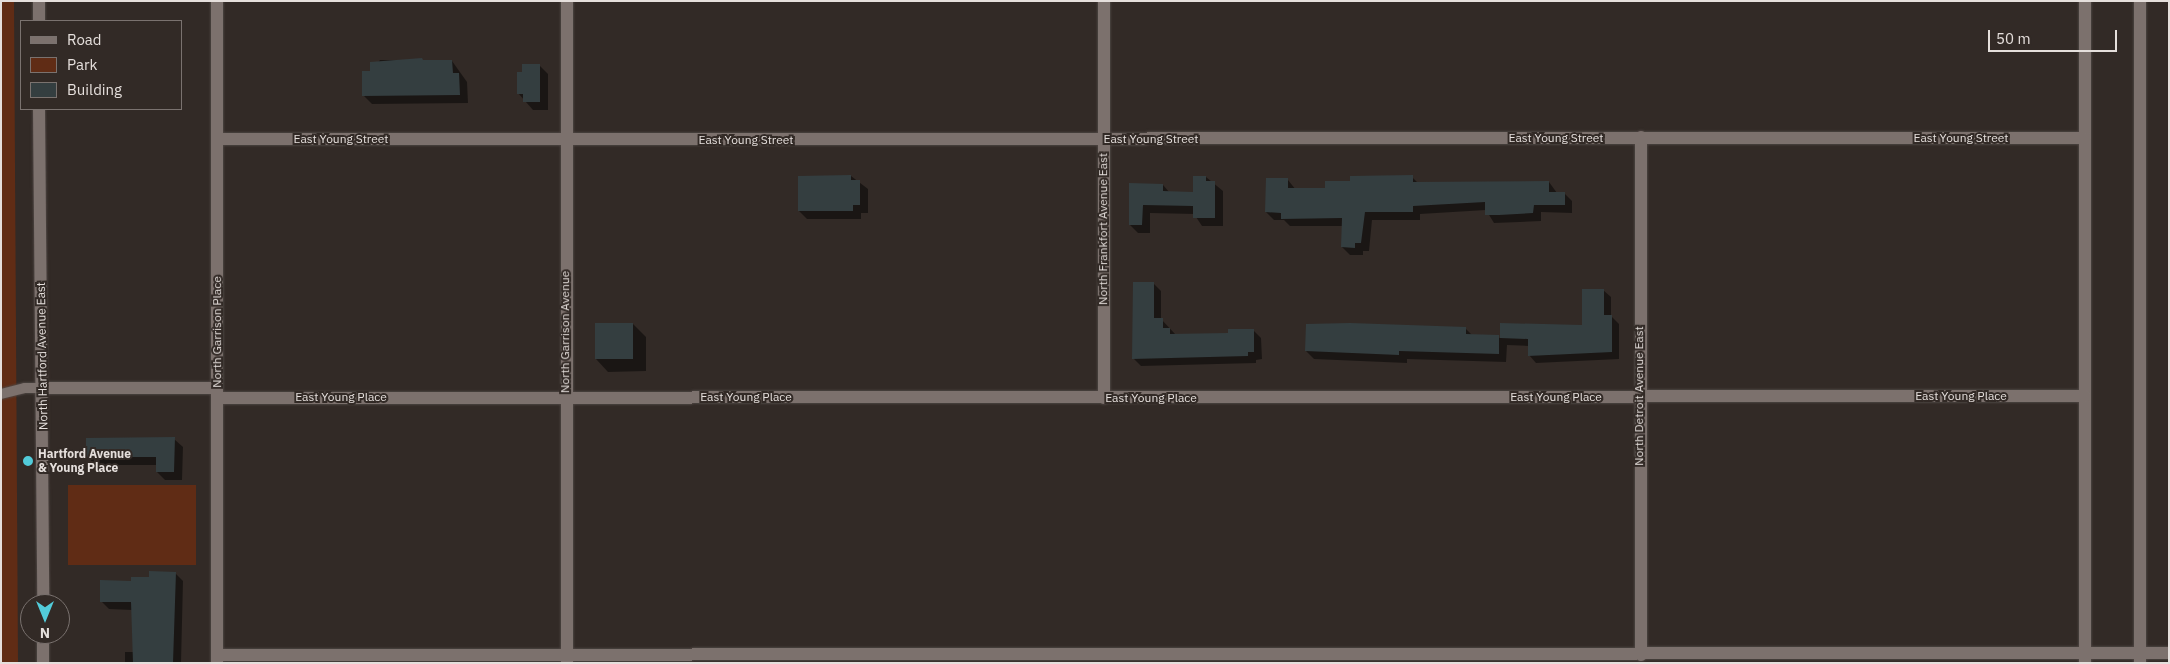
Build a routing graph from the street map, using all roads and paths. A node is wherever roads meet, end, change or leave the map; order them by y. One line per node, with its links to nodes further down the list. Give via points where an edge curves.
1 (38, 1): 7 (street)
2 (217, 1): 11 (street, North Garrison Place)
3 (567, 1): 13 (street, North Garrison Avenue)
4 (1104, 1): 12 (street, North Frankfort Avenue East)
5 (2085, 1): 10 (street)
6 (2140, 1): 26 (street)
7 (39, 20)
8 (39, 110): 14 (street, North Hartford Avenue East)
9 (1641, 137): 10 (street, East Young Street); 12 (street, East Young Street); 19 (street, North Detroit Avenue East)
10 (2085, 138): 18 (street)
11 (217, 139): 13 (street, East Young Street); 15 (street, North Garrison Place)
12 (1103, 140): 13 (street, East Young Street); 20 (street, North Frankfort Avenue East)
13 (567, 141): 17 (street, North Garrison Avenue)
14 (42, 388): 15 (street, East Young Place); 16 (lane); 21 (street, North Hartford Avenue East)
15 (217, 393): 17 (street, East Young Place); 27 (street, North Garrison Place)
16 (1, 394)
17 (565, 396): 20 (street, East Young Place); 28 (street, North Garrison Avenue)
18 (2085, 396): 19 (street, East Young Place); 25 (street)
19 (1639, 397): 20 (street, East Young Place); 24 (street, North Detroit Avenue East)
20 (1104, 398)
21 (43, 594)
22 (43, 644): 30 (street)
23 (2169, 653): 26 (street)
24 (1641, 655): 25 (street); 29 (street)
25 (2085, 658): 26 (street)
26 (2140, 658)
27 (218, 659): 28 (street)
28 (567, 659): 29 (street)
29 (1103, 659)
30 (43, 663)

